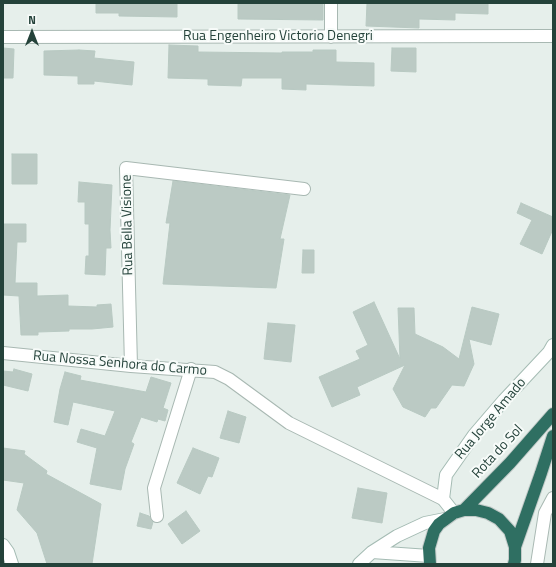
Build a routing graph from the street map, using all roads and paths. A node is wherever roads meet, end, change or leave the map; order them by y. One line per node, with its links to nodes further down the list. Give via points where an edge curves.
1 (331, 3): 4 (street)
2 (3, 36): 4 (street, Rua Engenheiro Victorio Denegri)
3 (553, 36): 4 (street, Rua Engenheiro Victorio Denegri)
4 (331, 37)
5 (304, 189): 8 (street, Rua Bella Visione, via 126,168)
6 (553, 345): 13 (street, Rua Jorge Amado, via 474,435 446,475)
7 (3, 353): 8 (street, Rua Nossa Senhora do Carmo)
8 (131, 366): 9 (street, Rua Nossa Senhora do Carmo)
9 (191, 369): 13 (street, Rua Nossa Senhora do Carmo, via 215,372 229,379 289,423); 15 (street, via 154,488)
10 (553, 414): 14 (highway, Rota do Sol, via 510,463)
11 (553, 436): 17 (highway)
12 (553, 498): 23 (street, via 545,513)
13 (443, 499): 14 (street)
14 (454, 514): 17 (highway, via 476,510 488,513 499,519 510,531); 18 (street, via 425,523 397,536); 19 (highway, Rota do Sol, via 434,531)
15 (157, 516)
16 (3, 545): 21 (street)
17 (515, 547): 20 (highway)
18 (372, 552): 19 (street); 22 (street)
19 (429, 561)
20 (515, 563)
21 (12, 564)
22 (359, 564)
23 (537, 564)

